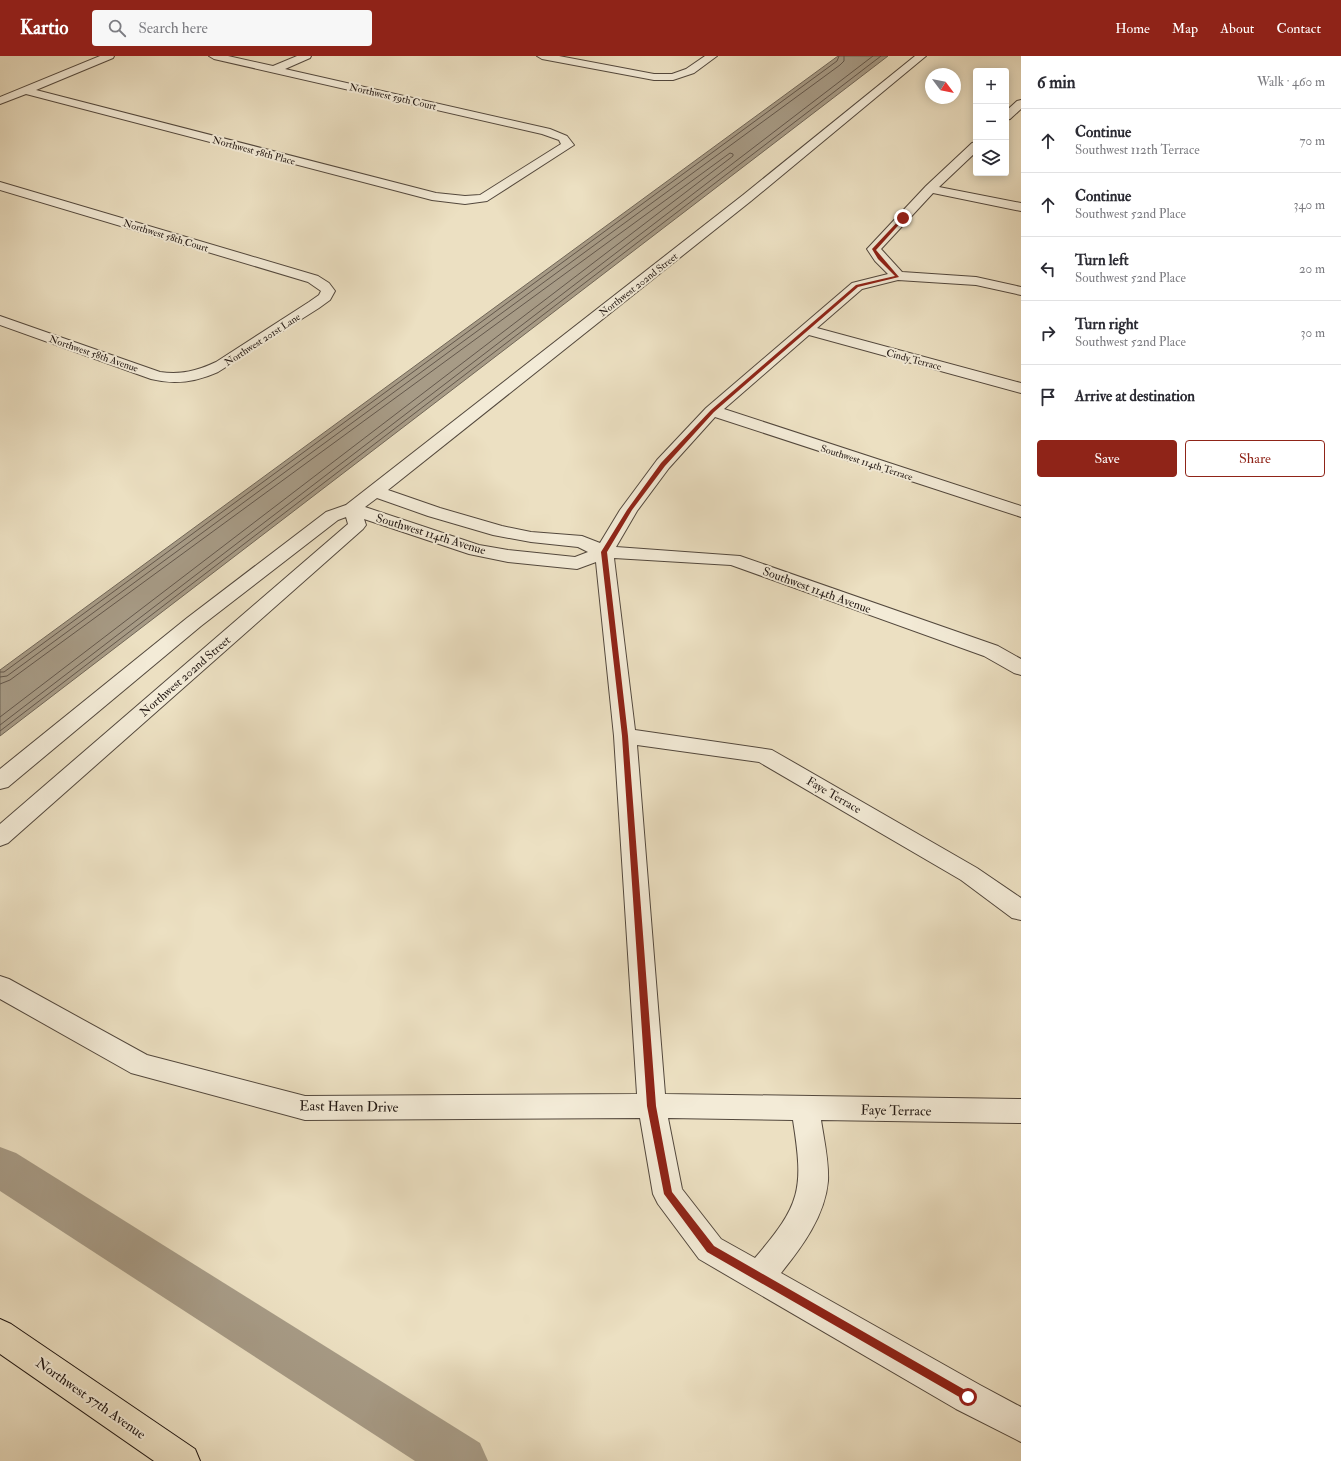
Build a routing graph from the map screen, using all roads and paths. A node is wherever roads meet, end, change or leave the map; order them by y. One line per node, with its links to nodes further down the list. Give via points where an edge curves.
1 (109, 56): 8 (street)
2 (214, 56): 7 (street, Northwest 59th Court)
3 (306, 56): 7 (street)
4 (542, 56): 5 (street, via 654,77 673,77 690,71)
5 (712, 56)
6 (921, 56): 25 (street, Northwest 202nd Street, via 747,198)
7 (276, 69): 15 (street, Northwest 59th Court, via 546,131 562,138 568,145)
8 (26, 91): 9 (street); 15 (street, Northwest 58th Place, via 436,197 466,200)
9 (0, 101)
10 (1021, 103): 11 (street)
11 (1009, 115)
12 (973, 149): 14 (street)
13 (0, 186): 18 (street, Northwest 58th Court, via 313,279)
14 (930, 189): 16 (street); 17 (street, via 874,249)
15 (483, 198)
16 (1021, 207)
17 (898, 276): 19 (street, via 976,282); 21 (street, via 857,286)
18 (328, 291): 22 (street, Northwest 201st Lane, via 325,297 314,305 221,365)
19 (1021, 291)
20 (0, 320): 22 (street, Northwest 58th Avenue, via 157,376 172,379)
21 (806, 330): 23 (street, Cindy Terrace); 24 (street)
22 (189, 377)
23 (1021, 388)
24 (712, 411): 27 (street, Southwest 114th Terrace); 31 (street, via 663,464 629,510)
25 (375, 491): 26 (street, Northwest 202nd Street); 28 (street, Southwest 114th Avenue)
26 (352, 509): 30 (street, Southwest 114th Avenue); 35 (street, Northwest 202nd Street, via 332,516 194,622); 36 (street, Northwest 202nd Street, via 357,525)
27 (1021, 512)
28 (474, 524): 29 (street, Southwest 114th Avenue); 30 (street)
29 (531, 537): 31 (street, Southwest 114th Avenue, via 582,542); 32 (street)
30 (455, 544): 32 (street, Southwest 114th Avenue, via 476,550)
31 (604, 552): 32 (street, Southwest 114th Avenue, via 577,563); 33 (street, Southwest 114th Avenue, via 733,560 991,651); 34 (street)
32 (524, 557)
33 (1021, 668)
34 (625, 736): 37 (street, Faye Terrace, via 764,755 970,874); 39 (street)
35 (0, 781)
36 (0, 837)
37 (1021, 912)
38 (0, 986): 39 (street, East Haven Drive, via 141,1065 305,1108)
39 (652, 1106): 40 (street, Faye Terrace); 42 (street, via 668,1194 710,1249)
40 (805, 1108): 41 (street, Faye Terrace); 42 (street, via 813,1182 805,1212 790,1238)
41 (1021, 1111)
42 (759, 1277): 44 (street)
43 (0, 1335): 45 (main road, Northwest 57th Avenue)
44 (1021, 1425)
45 (183, 1461)

